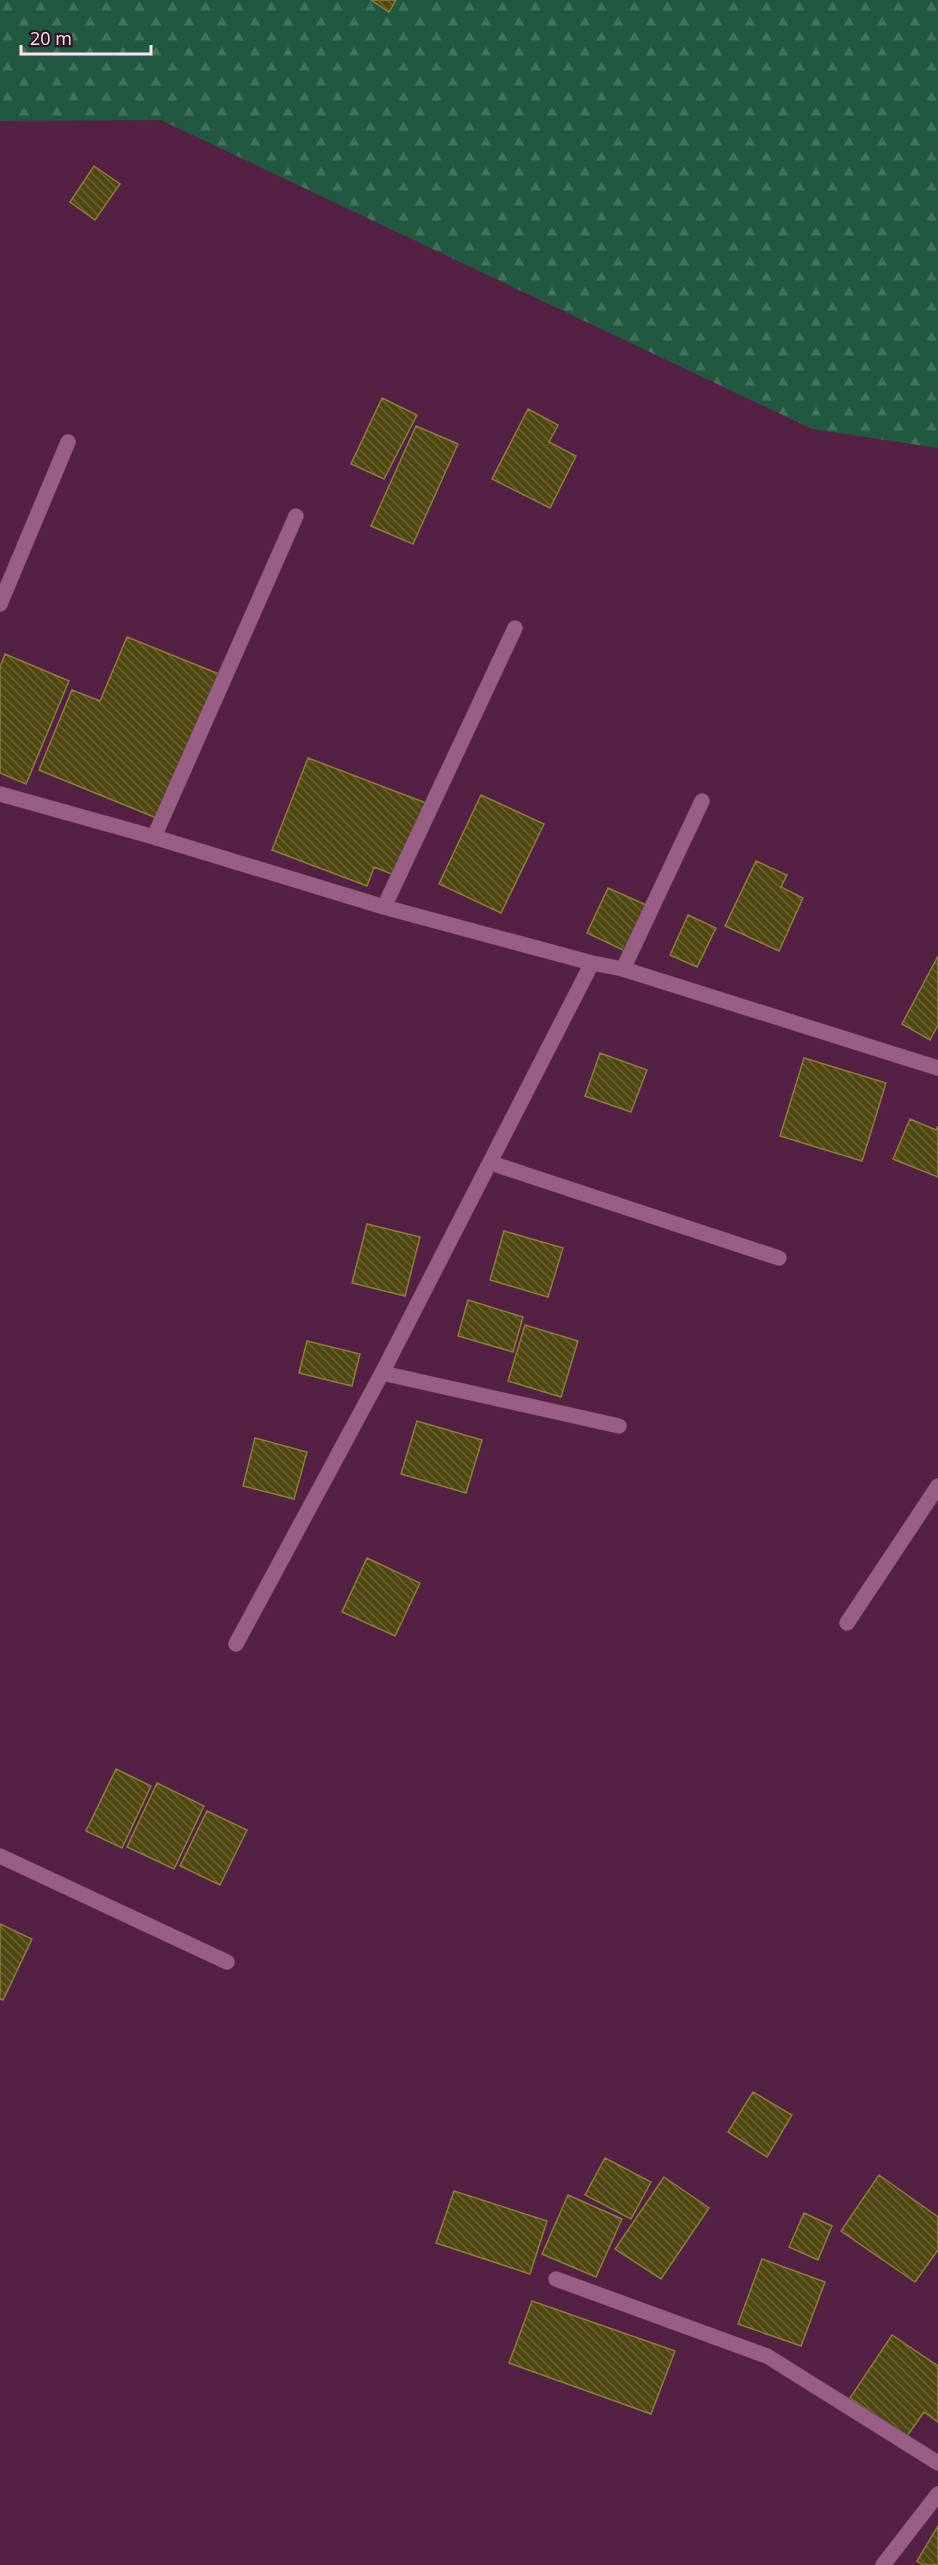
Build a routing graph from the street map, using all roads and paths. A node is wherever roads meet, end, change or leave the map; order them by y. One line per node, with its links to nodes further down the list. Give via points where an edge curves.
1 (68, 442): 3 (street)
2 (296, 516): 7 (street)
3 (0, 604)
4 (515, 628): 8 (street)
5 (0, 794): 7 (street)
6 (702, 801): 10 (street)
7 (154, 837): 8 (street)
8 (384, 907): 9 (street)
9 (592, 963): 10 (street); 12 (street)
10 (623, 969): 11 (street)
11 (938, 1068)
12 (491, 1163): 13 (street); 14 (street)
13 (779, 1258)
14 (382, 1373): 15 (street); 18 (street)
15 (619, 1426)
16 (938, 1486): 17 (street)
17 (847, 1623)
18 (236, 1644)
19 (0, 1856): 20 (street)
20 (227, 1962)
21 (556, 2279): 22 (street, via 767,2356)
22 (938, 2463)
23 (938, 2494): 24 (street)
24 (883, 2565)

